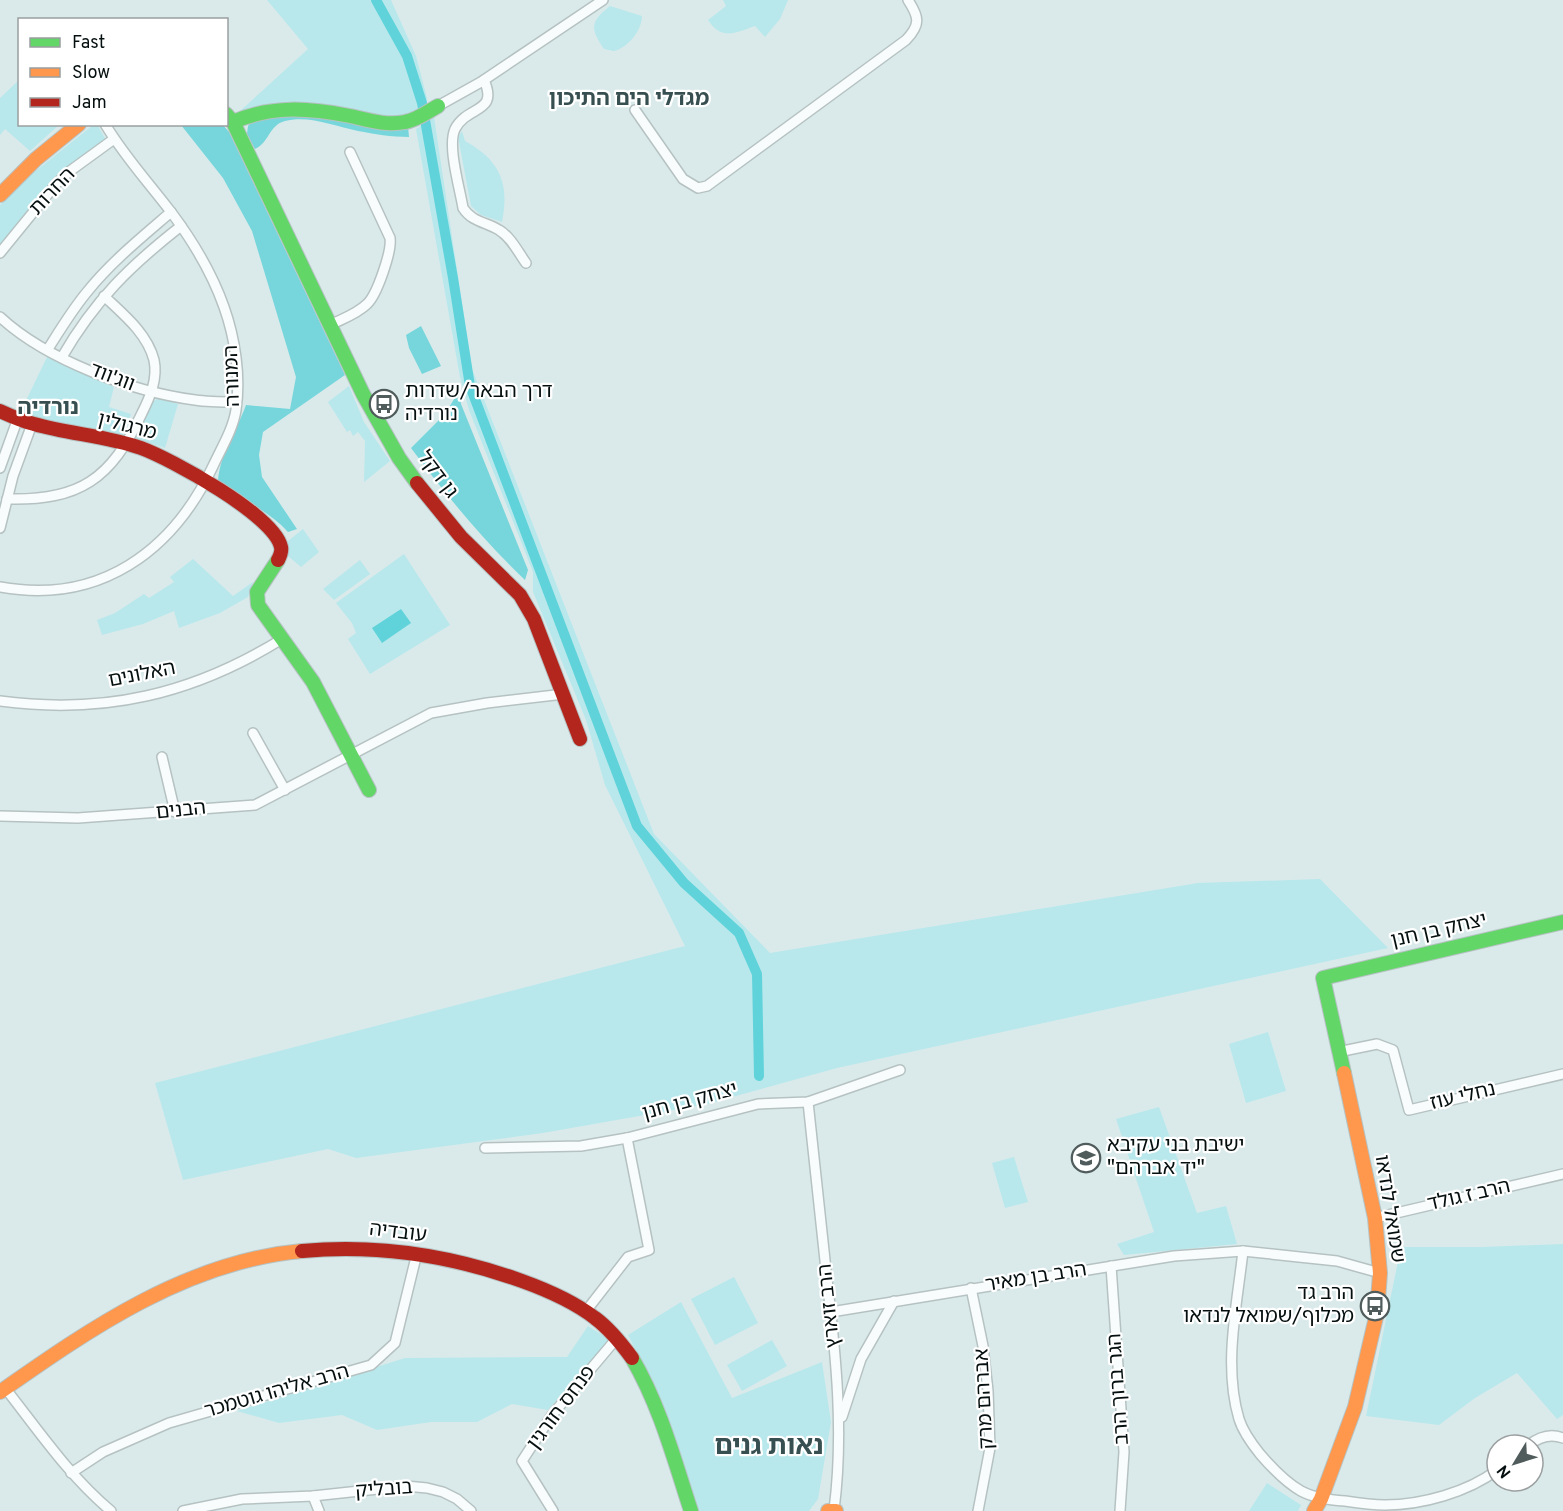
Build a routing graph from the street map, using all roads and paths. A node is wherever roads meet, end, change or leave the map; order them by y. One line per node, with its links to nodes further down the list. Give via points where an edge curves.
1 (603, 0): 3 (street)
2 (908, 0): 5 (street, via 917,24 906,40 706,186 698,188 682,179)
3 (484, 80): 4 (street); 15 (street, via 488,100 464,118 452,136 464,208 468,216 507,236)
4 (438, 106): 6 (street, via 400,123 302,109 261,111)
5 (635, 110)
6 (230, 118): 18 (street, גן דקל)
7 (77, 126): 11 (street)
8 (106, 126): 9 (street, המנורה)
9 (114, 139): 12 (street, המנורה); 14 (street, החרות, via 57,183)
10 (350, 152): 18 (street, via 390,238 390,249 372,300)
11 (0, 195)
12 (171, 212): 13 (street, המנורה); 19 (street, via 90,287)
13 (181, 226): 16 (street, via 146,253); 23 (street, המנורה, via 217,289 229,322 235,354)
14 (0, 253)
15 (526, 263)
16 (104, 296): 20 (street); 21 (street, via 148,345 154,361)
17 (0, 317): 19 (street, ווג'ווד)
18 (330, 325): 34 (street, גן דקל, via 363,394 414,480 461,537 520,595 534,619)
19 (48, 350): 20 (street, ווג'ווד)
20 (62, 357): 21 (street, ווג'ווד)
21 (151, 392): 23 (street, ווג'ווד); 27 (street)
22 (214, 406): 23 (street)
23 (236, 406): 29 (street, המנורה)
24 (0, 411): 25 (street, מרגולין)
25 (18, 418): 26 (street, מרגולין); 28 (street)
26 (32, 424): 27 (street, מרגולין); 30 (street)
27 (126, 444): 29 (street, מרגולין, via 153,451); 30 (street, via 114,461 86,485 53,497)
28 (0, 468)
29 (206, 482): 32 (street, המנורה, via 161,540 116,573 87,585 54,591); 33 (street, via 262,519 281,544 278,560 256,597)
30 (6, 499): 31 (street)
31 (0, 528)
32 (0, 587)
33 (282, 639): 35 (street, האלונים, via 234,667 172,690 56,706); 38 (street, via 313,682)
34 (564, 694): 37 (street, גן דקל); 38 (street, הבנים, via 431,713)
35 (0, 700)
36 (254, 733): 40 (street)
37 (580, 739)
38 (351, 756): 40 (street, הבנים); 41 (street)
39 (162, 757): 42 (street)
40 (285, 790): 42 (street, הבנים, via 255,805)
41 (369, 790)
42 (175, 812): 43 (street, הבנים, via 78,818)
43 (0, 816)
44 (1563, 922): 45 (street, יצחק בן חנן)
45 (1323, 978): 46 (street, שמואל לנדאו)
46 (1338, 1052): 48 (street, נחלי עוז, via 1377,1044 1393,1050 1409,1110); 53 (street, שמואל לנדאו)
47 (900, 1070): 49 (street, יצחק בן חנן)
48 (1563, 1074)
49 (808, 1102): 50 (street, יצחק בן חנן, via 758,1104); 61 (street, הרב זוארץ)
50 (627, 1138): 51 (street, יצחק בן חנן, via 581,1146); 60 (street, via 649,1250 628,1257)
51 (484, 1148)
52 (1563, 1174): 53 (street, הרב ז גולד)
53 (1375, 1218): 57 (street, שמואל לנדאו)
54 (1243, 1251): 56 (street, הרב בן מאיר); 57 (street, הרב בן מאיר, via 1337,1261); 70 (street, via 1232,1353 1239,1421 1269,1465)
55 (417, 1253): 60 (street, עובדיה, via 480,1267 556,1294); 63 (street, עובדיה, via 335,1246 248,1259 166,1289 121,1313); 67 (street, הרב אליהו גוטמכר, via 394,1343 371,1365 169,1424 103,1452)
56 (1111, 1266): 58 (street, הרב בן מאיר); 80 (street, הגר ברוך הרב, via 1124,1452)
57 (1380, 1273): 70 (street, שמואל לנדאו, via 1377,1313 1354,1407)
58 (971, 1288): 59 (street, הרב בן מאיר); 79 (street, אברהם מרק, via 983,1346 990,1448)
59 (894, 1301): 61 (street, הרב בן מאיר); 64 (street, via 861,1359)
60 (586, 1311): 62 (street, עובדיה)
61 (831, 1312): 64 (street, הרב זוארץ)
62 (617, 1338): 75 (street, פנחס חורגין, via 552,1415 522,1461); 76 (street, עובדיה, via 655,1406)
63 (3, 1390): 67 (street)
64 (840, 1422): 78 (street, הרב זוארץ)
65 (1545, 1436): 66 (street)
66 (1563, 1438)
67 (71, 1473): 71 (street)
68 (1485, 1476): 70 (street, via 1460,1490 1423,1501)
69 (313, 1496): 72 (street, בובליק, via 242,1498); 73 (street); 74 (street, בובליק, via 406,1486 450,1496)
70 (1318, 1505)
71 (111, 1511)
72 (183, 1511)
73 (319, 1511)
74 (471, 1511)
75 (553, 1511)
76 (691, 1511)
77 (828, 1511): 78 (street)
78 (835, 1511)
79 (978, 1511)
80 (1120, 1511)

